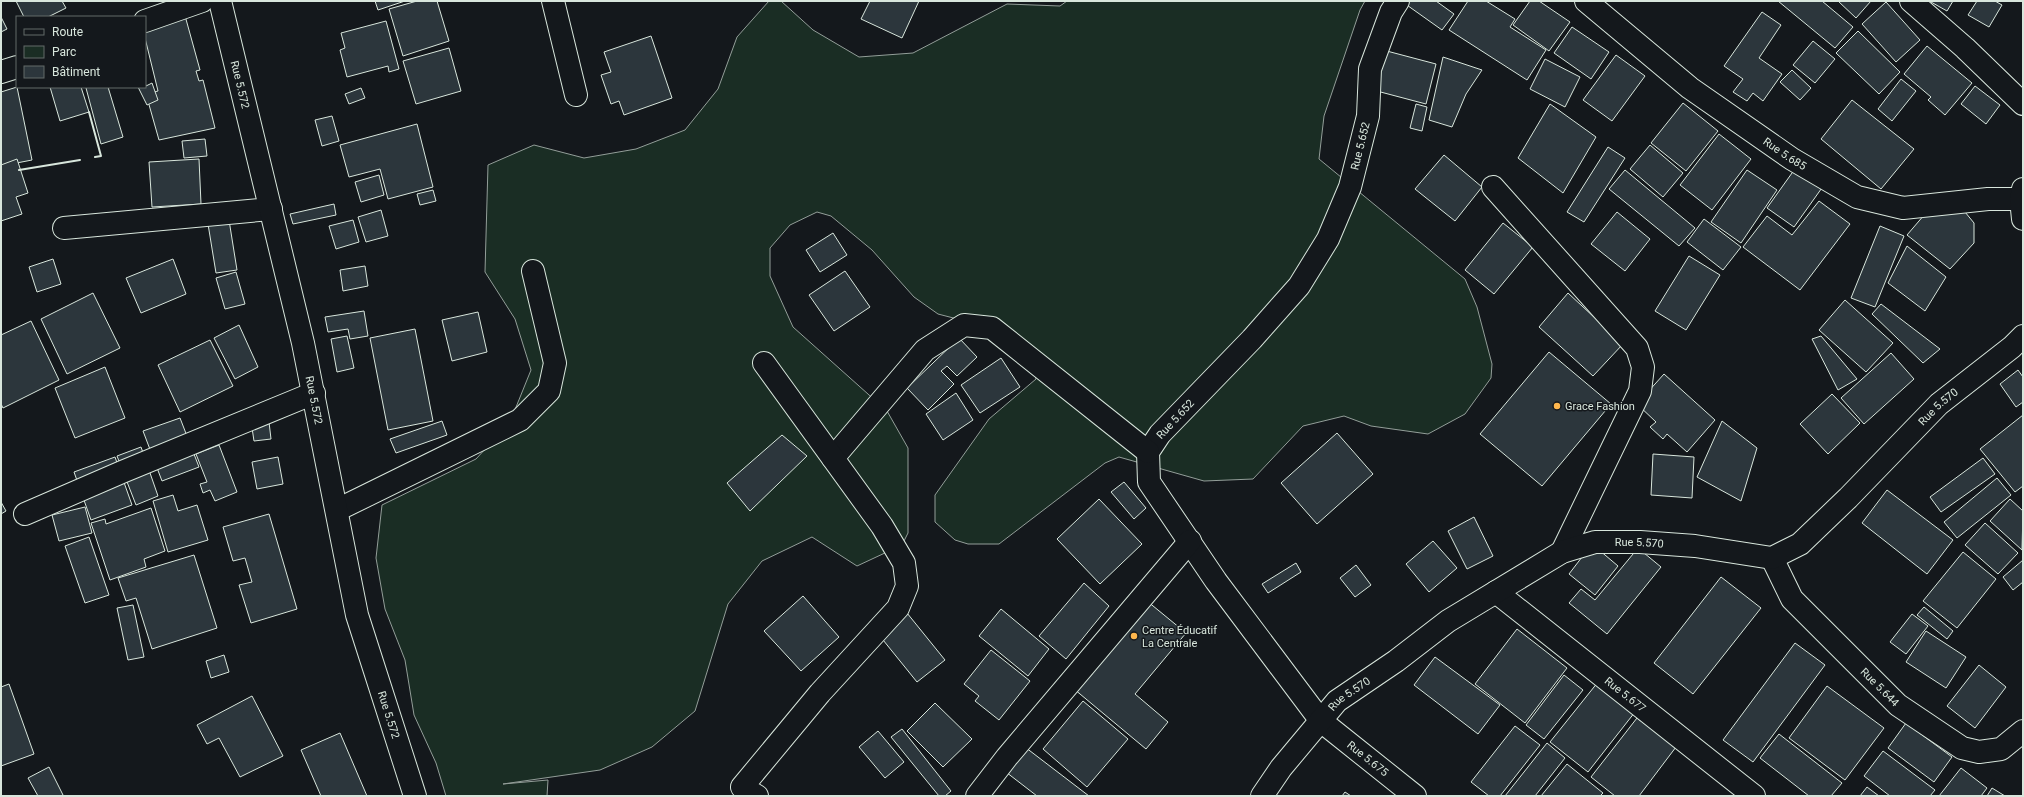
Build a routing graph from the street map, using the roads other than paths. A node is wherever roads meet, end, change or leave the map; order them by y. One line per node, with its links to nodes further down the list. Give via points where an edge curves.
1 (202, 1): 7 (street)
2 (220, 1): 14 (street, Rue 5.572)
3 (553, 1): 10 (street)
4 (1398, 1): 20 (street, Rue 5.652, via 1391,12 1370,69 1368,116 1350,187 1328,239 1299,286 1160,434)
5 (1586, 1): 13 (street, Rue 5.685, via 1690,88 1792,159 1856,197 1903,208 1988,199)
6 (1911, 1): 11 (street)
7 (146, 22)
8 (16, 67): 9 (street)
9 (1, 72)
10 (576, 95)
11 (2023, 104)
12 (1493, 187): 25 (street, via 1637,348 1643,367 1640,391)
13 (2022, 202)
14 (271, 209): 15 (street); 19 (street, Rue 5.572)
15 (64, 228)
16 (533, 272): 22 (street, via 555,363 548,391 520,420)
17 (2023, 336): 26 (street, Rue 5.570, via 1939,404 1800,544)
18 (764, 363): 21 (street)
19 (314, 393): 22 (street, Rue 5.572); 23 (street)
20 (1148, 452): 21 (street, via 992,328 964,325 925,350); 24 (street, via 1150,482)
21 (833, 458): 30 (street, via 882,526 904,564 907,586 898,608 820,693)
22 (337, 510): 31 (street, Rue 5.572, via 357,615)
23 (25, 514)
24 (1190, 541): 28 (street, via 1216,581); 32 (street)
25 (1562, 552): 26 (street, Rue 5.570, via 1595,542 1640,542 1696,546); 27 (street, Rue 5.570)
26 (1772, 558): 29 (street, Rue 5.644, via 1792,599 1898,705 1962,748 1979,752 2001,748)
27 (1496, 592): 28 (street, Rue 5.570, via 1448,620 1396,661 1338,701); 35 (street, Rue 5.677)
28 (1321, 721): 33 (street, Rue 5.570, via 1281,768); 34 (street, Rue 5.675)
29 (2023, 732)
30 (750, 792)
31 (415, 796)
32 (977, 796)
33 (1262, 796)
34 (1415, 796)
35 (1754, 796)

